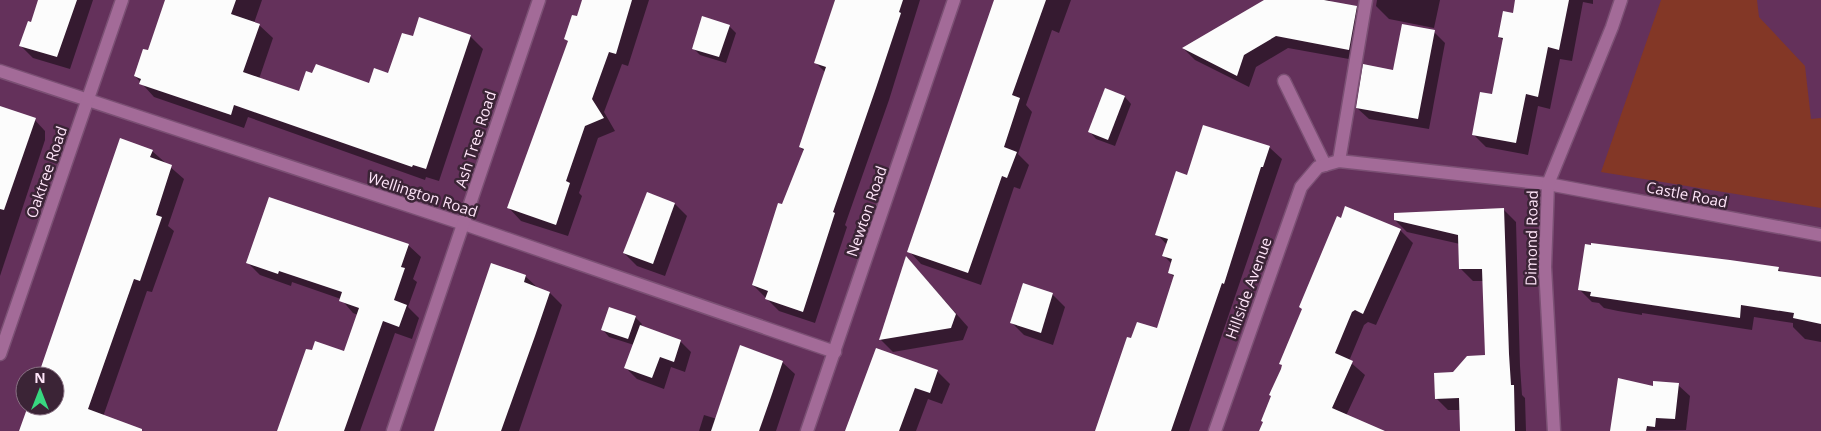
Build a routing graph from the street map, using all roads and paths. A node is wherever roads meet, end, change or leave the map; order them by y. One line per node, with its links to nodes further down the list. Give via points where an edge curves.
1 (122, 0): 8 (street, Oaktree Road)
2 (539, 0): 12 (street, Ash Tree Road)
3 (954, 0): 14 (street, Newton Road)
4 (1366, 0): 9 (street)
5 (1621, 0): 11 (street, Dimond Road)
6 (0, 71): 8 (street, Wellington Road)
7 (1284, 81): 10 (street)
8 (88, 100): 12 (street, Wellington Road); 15 (street, Oaktree Road)
9 (1339, 161): 10 (street, Hillside Avenue); 11 (street, Hillside Avenue)
10 (1325, 165): 18 (street, Hillside Avenue, via 1318,167 1301,187)
11 (1548, 184): 13 (street, Castle Road); 19 (street, Dimond Road, via 1545,267)
12 (464, 224): 14 (street, Wellington Road); 16 (street, Ash Tree Road)
13 (1821, 236)
14 (835, 352): 17 (street, Newton Road)
15 (0, 354)
16 (393, 431)
17 (807, 431)
18 (1215, 431)
19 (1554, 431)

